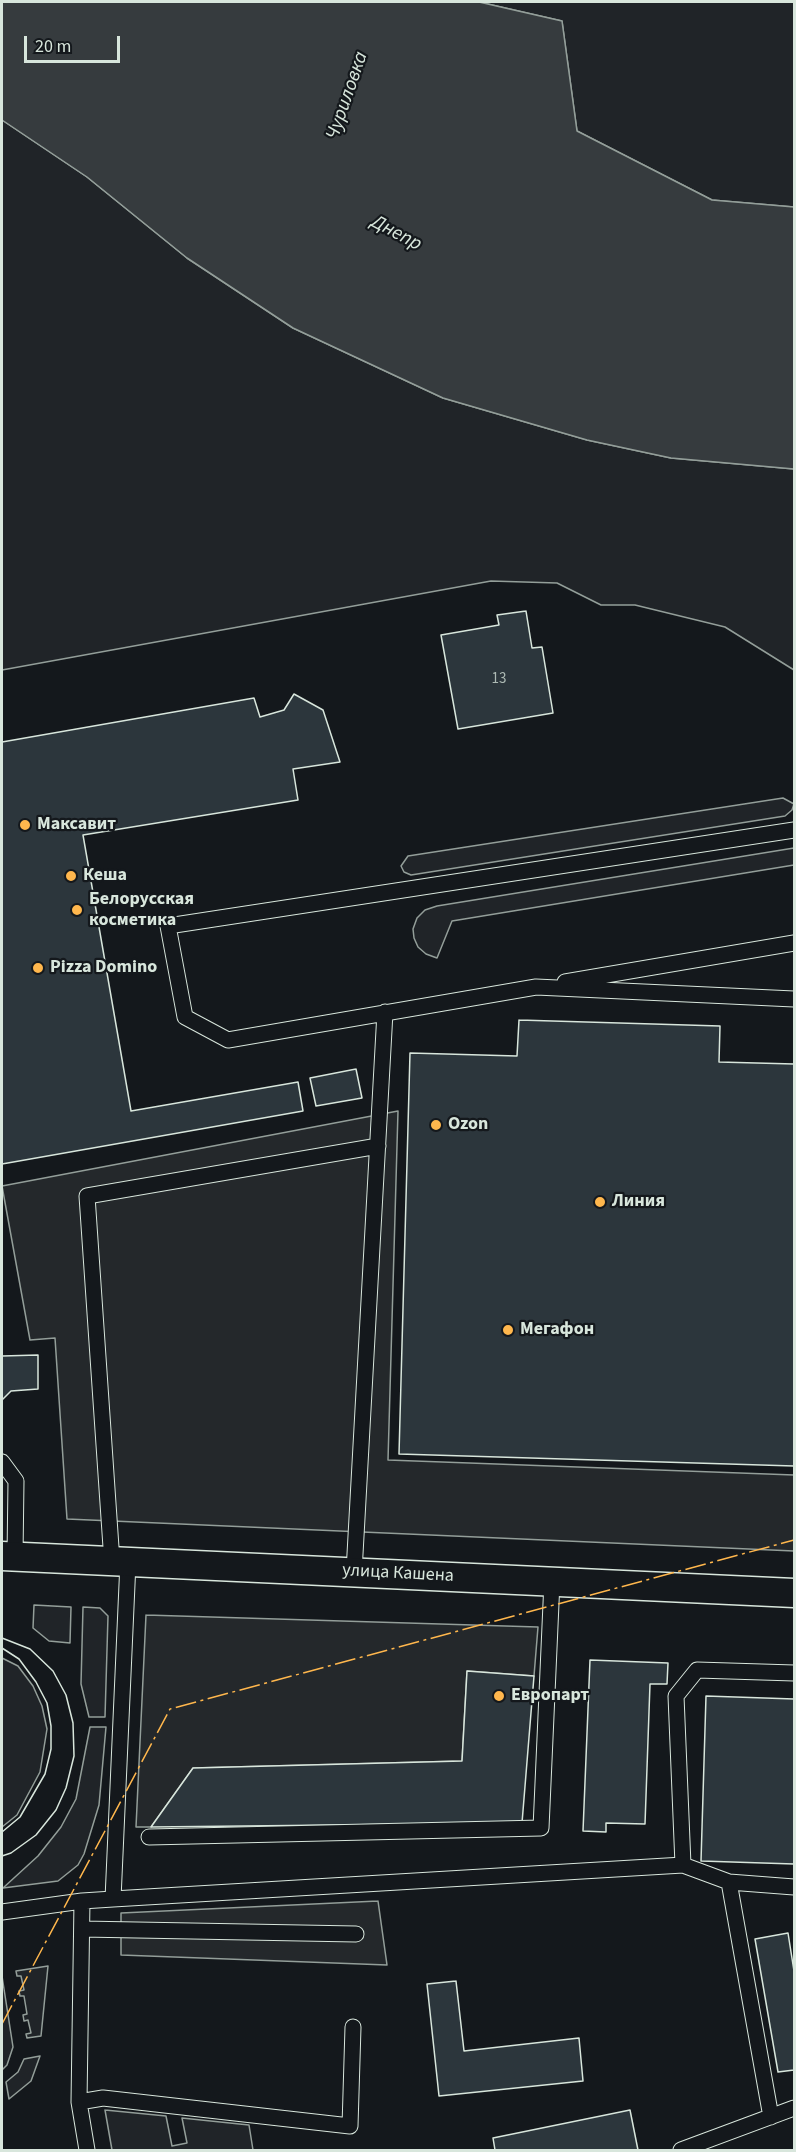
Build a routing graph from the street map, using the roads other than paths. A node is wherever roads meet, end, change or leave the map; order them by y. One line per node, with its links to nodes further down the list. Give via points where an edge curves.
1 (795, 830): 5 (lane, via 168,926 185,1017 228,1040)
2 (795, 943): 3 (lane)
3 (536, 987): 4 (lane); 5 (lane)
4 (795, 999)
5 (385, 1012): 6 (lane)
6 (378, 1146): 9 (lane, via 87,1196); 10 (lane)
7 (2, 1462): 8 (lane, via 16,1481)
8 (8, 1556): 9 (street, улица Кашена)
9 (120, 1562): 10 (street, улица Кашена); 18 (lane)
10 (354, 1572): 11 (street, улица Кашена)
11 (552, 1581): 12 (street, улица Кашена); 14 (lane, via 541,1828)
12 (795, 1593)
13 (795, 1673): 15 (lane, via 697,1670 676,1696)
14 (149, 1837)
15 (683, 1865): 16 (lane); 18 (lane)
16 (729, 1882): 17 (lane); 26 (lane)
17 (795, 1887)
18 (113, 1899): 19 (lane)
19 (82, 1901): 20 (lane); 21 (lane)
20 (2, 1912)
21 (82, 1929): 22 (lane); 24 (lane)
22 (356, 1934)
23 (353, 2026): 24 (lane, via 350,2126 103,2098)
24 (79, 2102): 27 (lane)
25 (795, 2108): 26 (lane)
26 (771, 2117): 28 (lane)
27 (87, 2151)
28 (681, 2151)

